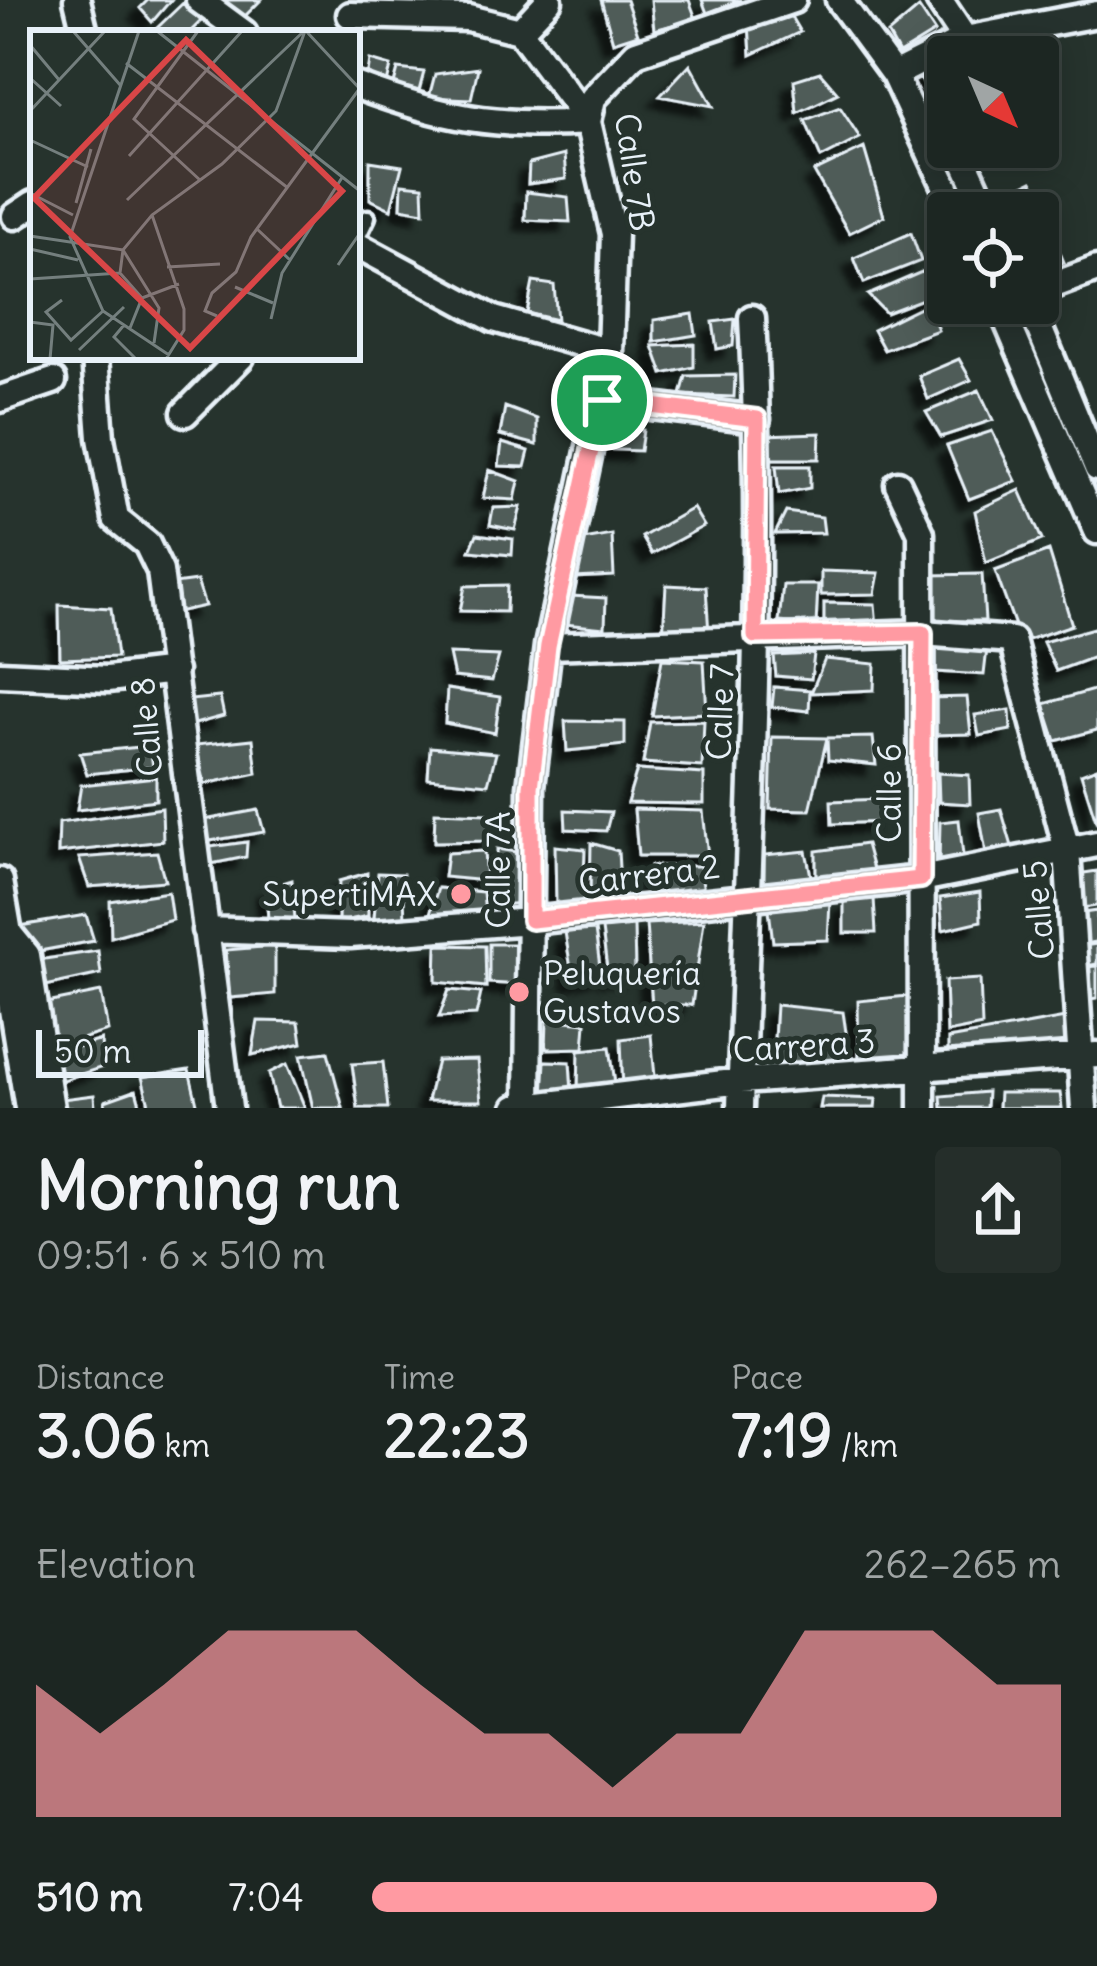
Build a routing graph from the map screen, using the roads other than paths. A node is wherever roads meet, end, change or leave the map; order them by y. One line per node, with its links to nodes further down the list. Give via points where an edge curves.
1 (77, 0): 9 (street)
2 (199, 0): 10 (street)
3 (549, 0): 11 (street)
4 (793, 0): 17 (street, Calle 7B, via 636,52 605,79)
5 (839, 0): 15 (street)
6 (940, 0): 12 (street)
7 (1097, 14): 13 (street)
8 (345, 16): 11 (street, via 468,18)
9 (84, 30)
10 (240, 30)
11 (520, 32): 17 (street)
12 (963, 36)
13 (981, 36)
14 (927, 58): 15 (street)
15 (894, 75): 18 (street)
16 (360, 87): 17 (street, via 424,111 508,127)
17 (588, 122): 29 (street, Calle 7B, via 614,234)
18 (917, 124): 19 (street); 20 (street, via 964,162)
19 (948, 192)
20 (978, 192)
21 (368, 217): 22 (lane)
22 (360, 235)
23 (360, 244): 29 (street, via 494,319)
24 (1097, 269): 25 (street)
25 (1059, 283)
26 (752, 318): 36 (street, Calle 7)
27 (1010, 324): 39 (street)
28 (1038, 324): 37 (street)
29 (610, 352): 34 (street, Calle 7A)
30 (95, 360): 43 (street, Calle 8, via 116,519 147,544 160,571)
31 (239, 360): 35 (street)
32 (53, 381): 33 (street)
33 (0, 399)
34 (602, 400): 36 (street); 42 (street, Calle 7A)
35 (185, 413)
36 (757, 419): 41 (street, Calle 7)
37 (1097, 468)
38 (898, 484): 40 (street, Calle 6, via 921,533)
39 (1097, 531)
40 (923, 633): 41 (street); 46 (street, Calle 5, via 1012,640); 47 (street, Calle 6)
41 (755, 636): 42 (street); 49 (street, Calle 7)
42 (548, 646): 50 (street, Calle 7A, via 531,787)
43 (174, 671): 44 (street, via 108,679); 51 (street, Calle 8)
44 (0, 674)
45 (1097, 844): 46 (street, Carrera 2)
46 (1066, 850): 47 (street, Carrera 2); 53 (street, Calle 5)
47 (921, 879): 49 (street, Carrera 2); 54 (street, Calle 6)
48 (0, 881): 52 (street)
49 (747, 896): 50 (street, Carrera 2); 55 (street, Calle 7)
50 (531, 920): 51 (street, Carrera 2, via 350,935); 56 (street, Calle 7A)
51 (205, 930): 59 (street, Calle 8)
52 (9, 933): 57 (street, via 4,960); 58 (street, via 26,955)
53 (1090, 1055): 54 (street, Carrera 3); 63 (street, Calle 5)
54 (921, 1070): 55 (street, Carrera 3); 62 (street, Calle 6)
55 (741, 1082): 56 (street, Carrera 3); 61 (street, Calle 7)
56 (528, 1107): 60 (street, Carrera 3)
57 (28, 1108)
58 (51, 1108)
59 (229, 1108)
60 (516, 1108)
61 (740, 1108)
62 (922, 1108)
63 (1084, 1108)

